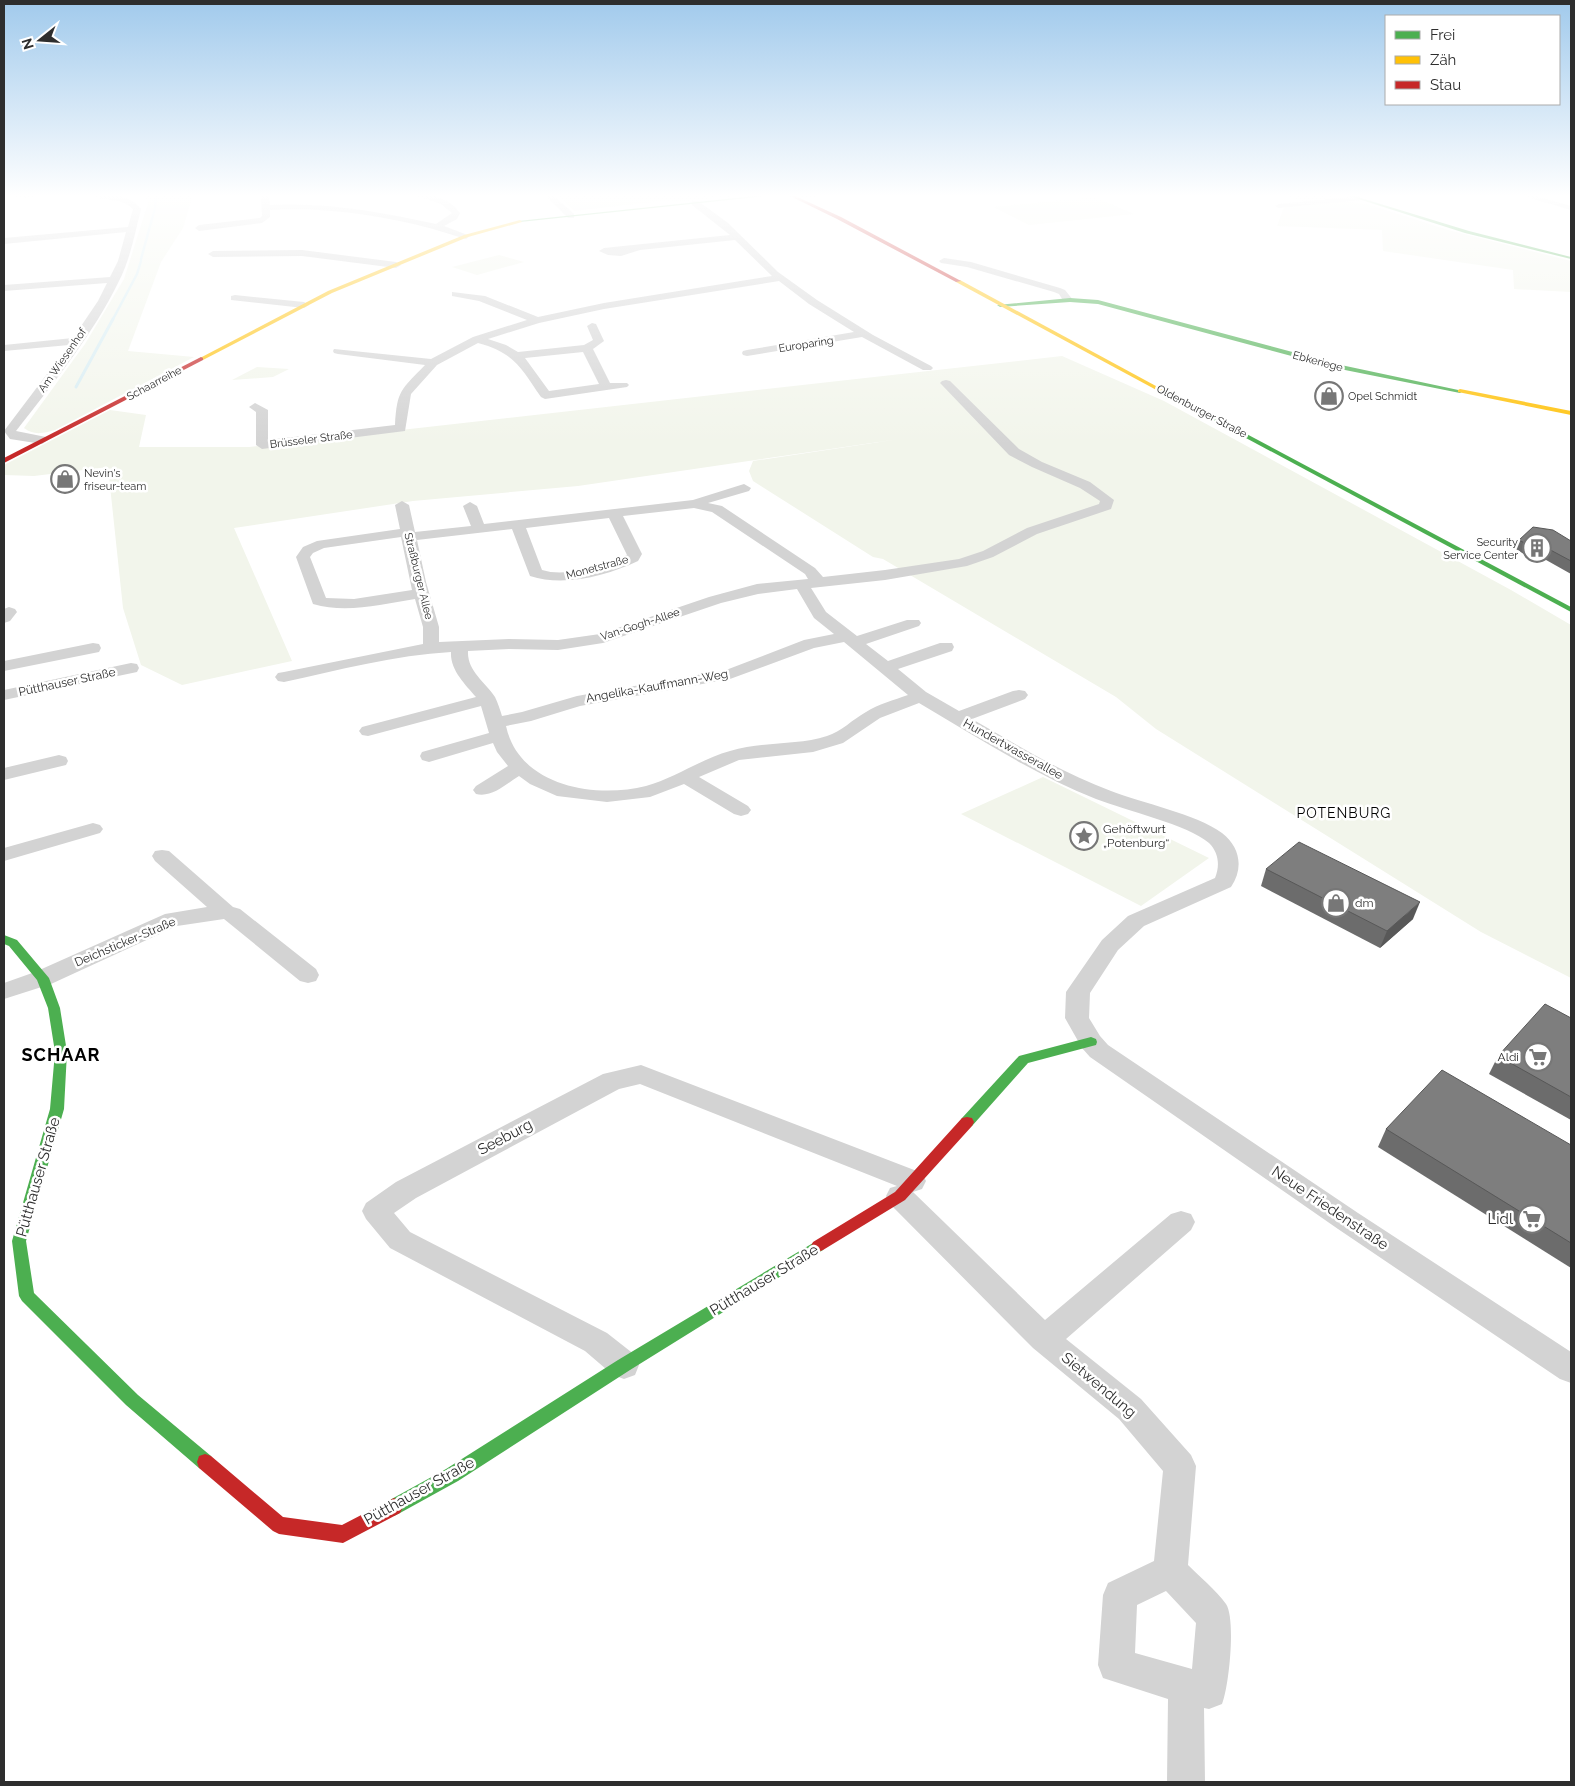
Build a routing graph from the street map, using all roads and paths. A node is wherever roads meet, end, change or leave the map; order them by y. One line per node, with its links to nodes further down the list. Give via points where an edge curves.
1 (363, 278): 11 (main road, Schaarreihe)
2 (779, 278): 13 (street)
3 (781, 278): 15 (street, Europaring)
4 (951, 278): 12 (main road, Oldenburger Straße)
5 (1017, 278): 10 (street, Ebkeriege, via 1062,292)
6 (115, 280): 7 (street); 17 (street, Am Wiesenhof)
7 (4, 288)
8 (455, 294): 13 (street, via 481,298)
9 (236, 298): 11 (street)
10 (1068, 300): 12 (main road, Ebkeriege); 29 (main road, Ebkeriege, via 1115,306 1340,367)
11 (304, 305): 31 (main road, Schaarreihe)
12 (1004, 307): 43 (main road, Oldenburger Straße)
13 (537, 320): 16 (street)
14 (592, 326): 19 (street, via 599,341)
15 (864, 334): 21 (street, Europaring); 24 (street, Europaring)
16 (477, 339): 22 (street, via 502,345); 23 (street)
17 (75, 342): 18 (street); 30 (street, Am Wiesenhof, via 10,431)
18 (4, 348)
19 (587, 348): 22 (street); 27 (street)
20 (338, 351): 23 (street)
21 (747, 353)
22 (518, 355): 27 (street, via 533,372 544,395)
23 (433, 363): 28 (street, Brüsseler Straße, via 406,393 401,428 262,444 262,410)
24 (927, 368)
25 (946, 383): 41 (street, Van-Gogh-Allee, via 1014,451 1029,461 1085,484 1107,500 1106,506 1032,531 988,554 962,563)
26 (624, 385): 27 (street)
27 (606, 387)
28 (255, 406)
29 (1571, 412)
30 (9, 438): 31 (street, Am Wiesenhof)
31 (42, 440): 32 (main road, Schaarreihe)
32 (4, 461)
33 (744, 488): 35 (street)
34 (402, 504): 40 (street, Straßburger Allee)
35 (697, 504): 37 (street); 41 (street, via 717,509 810,571)
36 (470, 506): 39 (street)
37 (614, 513): 38 (street); 38 (street, Monetstraße, via 635,554 633,558 561,577 535,573)
38 (517, 524): 39 (street)
39 (478, 528): 40 (street)
40 (408, 535): 42 (street, Straßburger Allee); 42 (street, via 322,544 311,548 303,557 319,600 326,604)
41 (810, 582): 45 (street, Hundertwasserallee, via 820,615); 46 (street, Van-Gogh-Allee, via 757,589 715,600 602,638 558,645)
42 (421, 593): 49 (street, Straßburger Allee, via 431,627)
43 (1571, 610)
44 (913, 623): 45 (street)
45 (849, 640): 52 (street, Hundertwasserallee); 59 (street, Angelika-Kauffmann-Weg, via 810,644 730,674 577,701)
46 (460, 646): 49 (street, Van-Gogh-Allee); 57 (street, via 459,658 464,670)
47 (946, 647): 52 (street)
48 (93, 648): 50 (street)
49 (431, 648): 53 (street, Van-Gogh-Allee)
50 (4, 666)
51 (131, 668): 55 (street, Pütthauser Straße)
52 (885, 668): 56 (street, Hundertwasserallee)
53 (284, 677)
54 (1019, 694): 58 (street, Hundertwasserallee)
55 (4, 696)
56 (920, 696): 58 (street, Hundertwasserallee); 65 (street, via 874,714 836,739 813,746 735,756)
57 (488, 699): 59 (street); 60 (street)
58 (958, 718): 76 (street, Hundertwasserallee, via 1042,768 1103,795 1193,826 1214,838 1228,852 1229,870 1224,882 1136,921 1110,945 1078,992 1077,1018)
59 (497, 729): 61 (street, Angelika-Kauffmann-Weg); 63 (street, via 506,752)
60 (368, 731)
61 (429, 756)
62 (59, 761): 64 (street)
63 (519, 767): 65 (street, via 537,780 564,792 607,796 650,791); 66 (street)
64 (4, 774)
65 (686, 777): 67 (street)
66 (483, 790)
67 (741, 810)
68 (93, 829): 69 (street)
69 (4, 856)
70 (162, 856): 71 (street)
71 (225, 912): 73 (street, via 232,914); 74 (street, Deichsticker-Straße, via 173,919)
72 (4, 939): 74 (main road, Pütthauser Straße, via 13,943)
73 (308, 975)
74 (43, 978): 75 (street); 80 (main road, Pütthauser Straße, via 54,1008 62,1052 57,1109 19,1241 28,1296 132,1400 279,1525 343,1534 452,1475)
75 (4, 991)
76 (1091, 1042): 77 (main road, Pütthauser Straße, via 1024,1059); 81 (street, Neue Friedenstraße, via 1099,1051 1348,1221)
77 (907, 1189): 79 (street, Sietwendung); 80 (main road, Pütthauser Straße); 80 (street, Seeburg, via 641,1074 612,1081 569,1103 406,1190 376,1211 400,1240 596,1342)
78 (1181, 1222): 79 (street)
79 (1044, 1340): 82 (street, Sietwendung, via 1130,1409 1180,1466)
80 (624, 1365)
81 (1571, 1368)
82 (1170, 1571): 83 (street, via 1214,1617 1209,1691); 83 (street, via 1120,1595 1116,1665)
83 (1186, 1686): 84 (street)
84 (1186, 1782)

